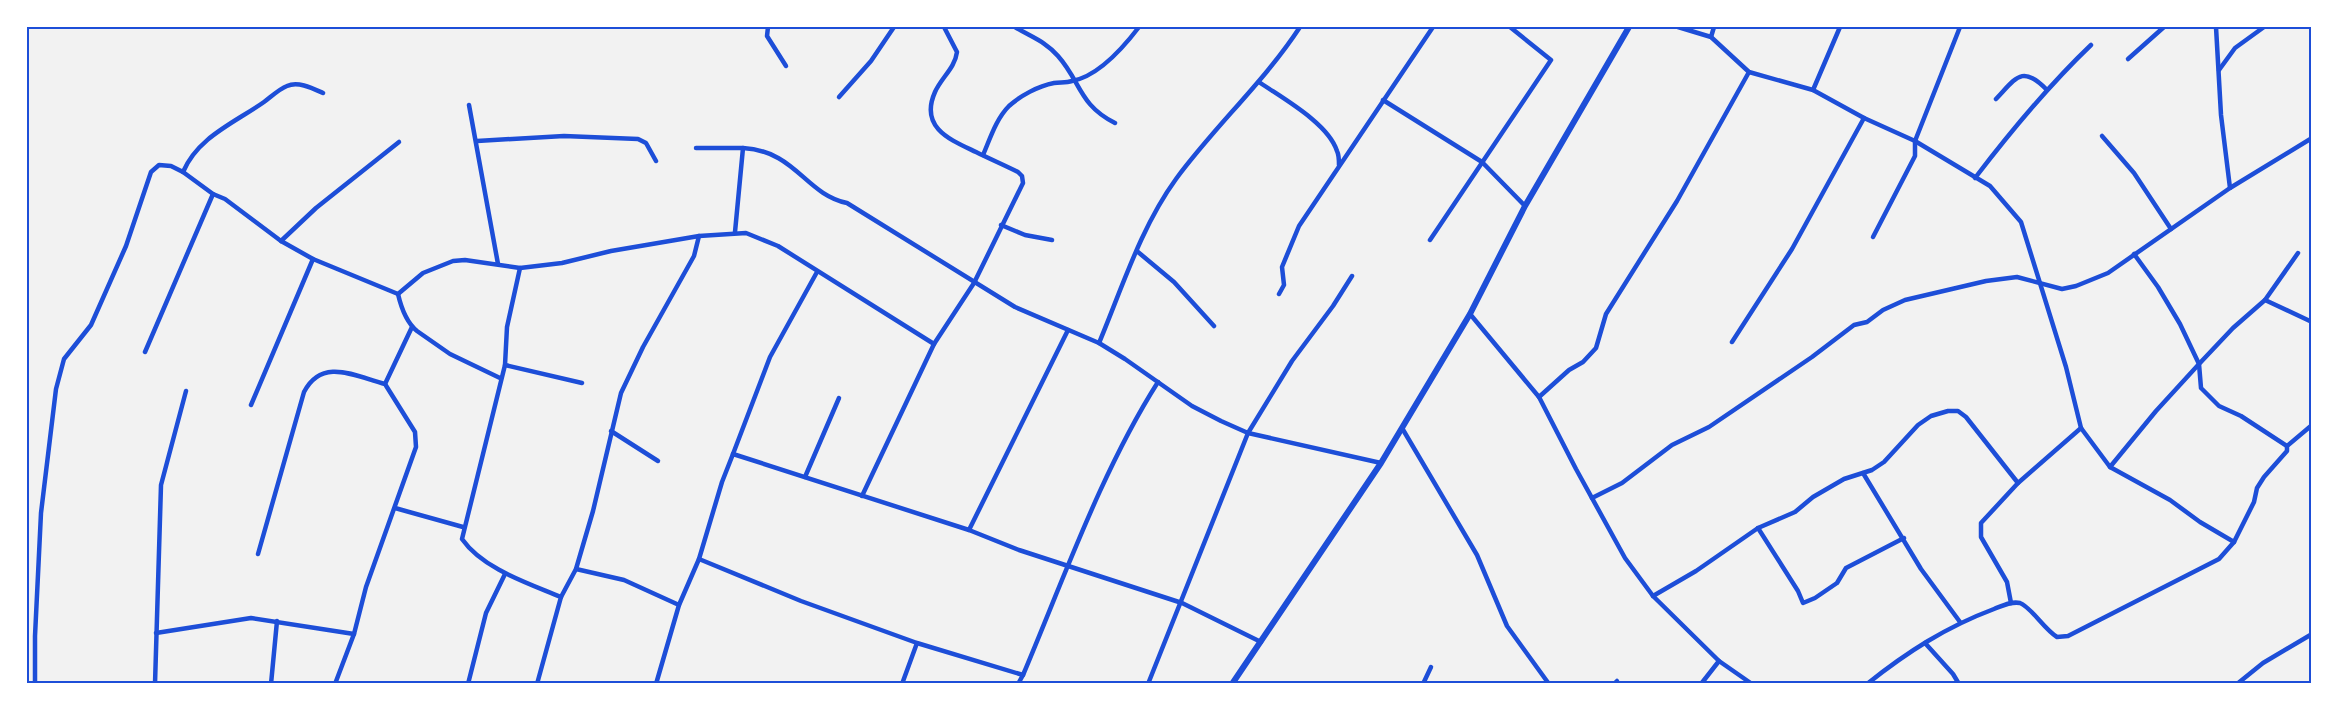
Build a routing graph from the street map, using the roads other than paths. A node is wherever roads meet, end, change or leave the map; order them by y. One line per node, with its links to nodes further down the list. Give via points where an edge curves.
1 (768, 27): 20 (street, via 767,36)
2 (894, 27): 28 (street)
3 (944, 27): 41 (street, via 957,52 934,93 933,123 953,142)
4 (1015, 27): 23 (street, via 1044,41)
5 (1139, 27): 23 (street, via 1105,65)
6 (1300, 27): 24 (street)
7 (1433, 27): 30 (street)
8 (1510, 27): 43 (street, via 1551,60)
9 (1629, 27): 49 (street)
10 (1678, 27): 17 (street)
11 (1714, 27): 17 (street)
12 (1840, 27): 25 (street)
13 (1960, 27): 37 (street)
14 (2164, 27): 19 (street)
15 (2216, 27): 21 (street)
16 (2264, 27): 21 (street, via 2235,48)
17 (1711, 36): 22 (street)
18 (2091, 45): 26 (street)
19 (2128, 59)
20 (786, 66)
21 (2219, 70): 47 (street)
22 (1749, 72): 25 (street); 87 (street, via 1677,201 1606,314 1596,348)
23 (1074, 81): 33 (street, via 1086,102); 41 (street, via 1051,84 1015,101 1000,117)
24 (1259, 82): 44 (street, via 1327,133 1337,151); 58 (street, via 1175,180)
25 (1813, 90): 32 (street)
26 (2047, 90): 29 (street, via 2028,75 2019,77); 46 (street)
27 (323, 93): 45 (street, via 308,86 288,85 216,132 189,157)
28 (839, 98)
29 (1996, 99)
30 (1383, 100): 43 (street); 44 (street)
31 (469, 105): 36 (street)
32 (1864, 118): 37 (street); 76 (street, via 1791,249)
33 (1115, 123)
34 (2102, 136): 51 (street, via 2134,173)
35 (2312, 138): 47 (street)
36 (477, 141): 42 (street, via 564,136 638,139 646,143); 62 (street)
37 (1915, 141): 46 (street); 54 (street, via 1915,156)
38 (399, 142): 57 (street)
39 (696, 148): 40 (street)
40 (743, 148): 52 (street); 66 (street, via 780,157 833,200 847,204)
41 (983, 155): 50 (street, via 1022,176 1023,183)
42 (656, 161)
43 (1482, 162): 49 (street); 56 (street)
44 (1339, 166): 69 (street, via 1299,226 1282,267 1284,285)
45 (183, 172): 48 (street); 132 (street, via 159,165 151,172 126,246 91,325 64,358 56,389 41,513)
46 (1975, 178): 67 (street, via 1990,186 2021,222)
47 (2230, 188): 51 (street)
48 (213, 194): 57 (street); 79 (street)
49 (1525, 206): 71 (street)
50 (1001, 225): 55 (street); 66 (street)
51 (2171, 229): 60 (street)
52 (735, 232): 53 (street); 64 (street, via 768,240)
53 (699, 236): 63 (street); 93 (street, via 694,256 621,393)
54 (1874, 237)
55 (1052, 240)
56 (1430, 240)
57 (281, 241): 61 (street)
58 (1138, 252): 73 (street, via 1174,282); 77 (street)
59 (2298, 253): 70 (street)
60 (2134, 254): 67 (street, via 2108,273 2076,286 2061,289); 80 (street, via 2163,297)
61 (313, 259): 68 (street); 89 (street)
62 (498, 264): 63 (street); 68 (street, via 453,261 423,273)
63 (520, 268): 81 (street, via 507,327)
64 (817, 272): 78 (street); 96 (street, via 770,357)
65 (1352, 276): 94 (street, via 1292,361)
66 (974, 283): 75 (street, via 1015,307); 78 (street)
67 (2040, 283): 92 (street); 104 (street, via 2017,277 1986,281 1905,300 1883,310 1867,322 1854,325 1709,427)
68 (398, 294): 74 (street)
69 (1279, 294)
70 (2265, 300): 72 (street); 80 (street)
71 (1470, 314): 87 (street); 91 (street)
72 (2312, 322)
73 (1214, 326)
74 (412, 327): 82 (street, via 450,354); 85 (street)
75 (1068, 330): 77 (street); 108 (street)
76 (1732, 342)
77 (1099, 343): 83 (street)
78 (934, 344): 103 (street)
79 (145, 352)
80 (2199, 364): 95 (street, via 2201,388 2219,406); 99 (street)
81 (505, 365): 82 (street); 84 (street)
82 (500, 378): 106 (street)
83 (1158, 382): 94 (street, via 1191,406); 113 (street, via 1122,445)
84 (582, 383)
85 (385, 384): 105 (street, via 417,438); 111 (street, via 334,370 321,373 309,383)
86 (186, 391): 123 (street, via 161,484)
87 (1539, 397): 104 (street)
88 (839, 398): 101 (street)
89 (251, 405)
90 (2312, 425): 95 (street)
91 (1402, 428): 98 (street); 144 (street, via 1478,555 1507,626)
92 (2081, 428): 99 (street); 102 (street)
93 (610, 431): 97 (street); 114 (street)
94 (1248, 433): 98 (street); 118 (street)
95 (2287, 446): 110 (street, via 2260,482)
96 (733, 454): 101 (street); 112 (street)
97 (658, 461)
98 (1381, 463): 126 (street)
99 (2110, 466): 110 (street)
100 (1863, 473): 102 (street, via 1884,462 1931,416 1958,411); 107 (street, via 1844,479 1795,512); 109 (street)
101 (805, 477): 103 (street)
102 (2018, 483): 119 (street, via 1986,516 1980,531 2007,582)
103 (862, 496): 108 (street)
104 (1592, 498): 116 (street, via 1625,558)
105 (395, 508): 106 (street); 124 (street, via 366,586)
106 (463, 527): 115 (street, via 462,539 468,548)
107 (1758, 528): 109 (street, via 1803,603 1837,583 1846,568); 116 (street)
108 (969, 530): 113 (street)
109 (1904, 538): 122 (street, via 1920,569)
110 (2234, 542): 119 (street, via 2219,559 2068,636 2057,637 2021,603)
111 (258, 554)
112 (699, 559): 120 (street); 128 (street)
113 (1068, 566): 118 (street); 131 (street)
114 (576, 569): 117 (street); 120 (street, via 624,580)
115 (505, 574): 117 (street); 136 (street, via 486,613)
116 (1653, 596): 129 (street)
117 (561, 597): 137 (street)
118 (1182, 603): 126 (street); 141 (street)
119 (2011, 603): 122 (street)
120 (679, 605): 138 (street)
121 (277, 621): 123 (street, via 235,619); 124 (street); 134 (street)
122 (1960, 622): 127 (street)
123 (156, 633): 133 (street)
124 (354, 634): 135 (street)
125 (2312, 634): 149 (street, via 2263,663)
126 (1261, 642): 142 (street)
127 (1925, 643): 147 (street); 148 (street)
128 (917, 644): 131 (street); 139 (street)
129 (1719, 661): 145 (street); 146 (street)
130 (1431, 667): 143 (street)
131 (1023, 675): 140 (street)
132 (36, 684)
133 (155, 684)
134 (271, 684)
135 (335, 684)
136 (468, 684)
137 (537, 684)
138 (656, 684)
139 (902, 684)
140 (1018, 684)
141 (1148, 684)
142 (1232, 684)
143 (1423, 684)
144 (1550, 684)
145 (1701, 684)
146 (1752, 684)
147 (1867, 684)
148 (1959, 684)
149 (2237, 684)

